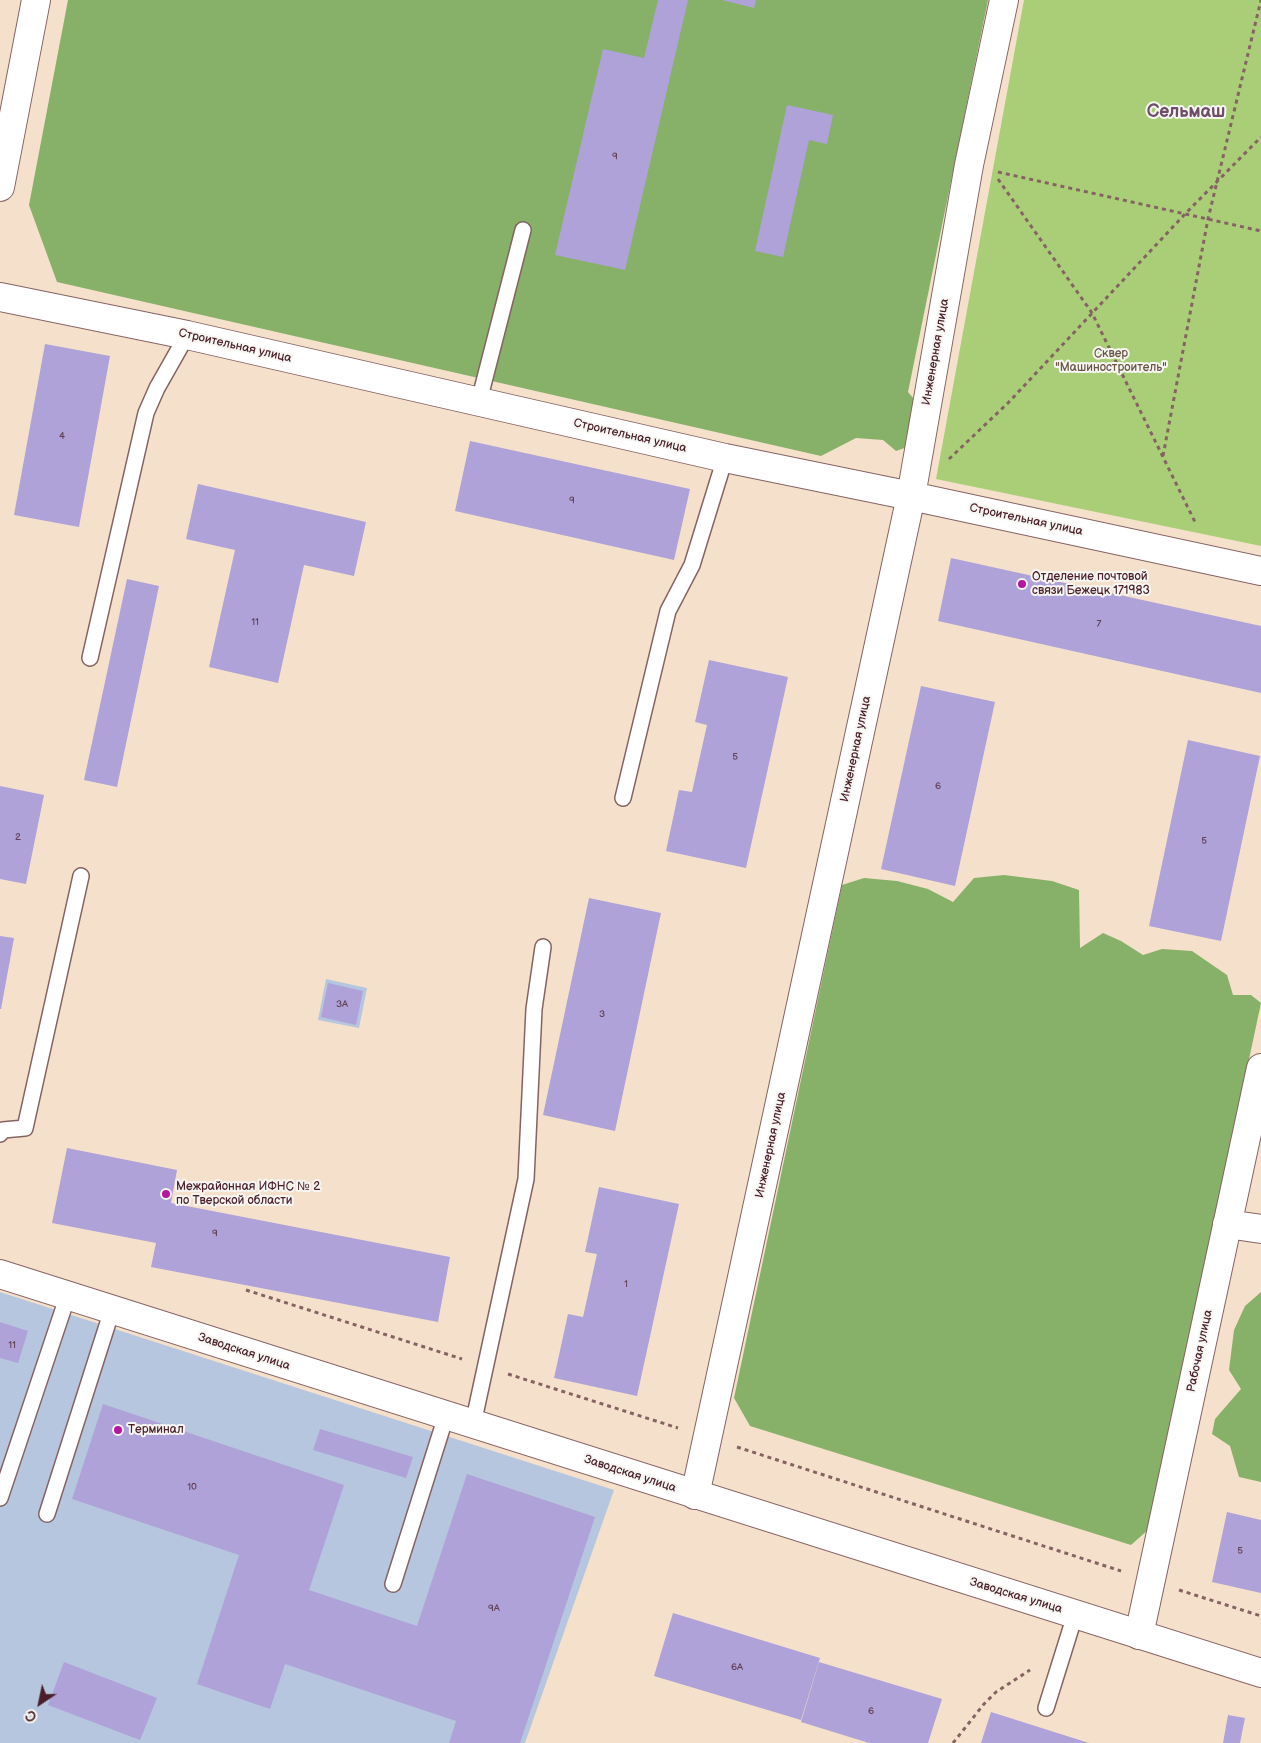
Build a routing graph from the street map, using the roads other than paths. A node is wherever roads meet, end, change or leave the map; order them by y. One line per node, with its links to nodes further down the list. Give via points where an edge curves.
1 (36, 0): 3 (street)
2 (1004, 0): 9 (street, Инженерная улица, via 969,165)
3 (0, 187)
4 (522, 230): 7 (lane)
5 (0, 297): 6 (street, Строительная улица)
6 (187, 335): 7 (street, Строительная улица); 11 (lane, via 146,413)
7 (478, 401): 8 (street, Строительная улица)
8 (725, 458): 9 (street, Строительная улица); 12 (lane, via 692,565 668,611)
9 (911, 496): 10 (street, Строительная улица); 24 (street, Инженерная улица)
10 (1261, 571)
11 (90, 658)
12 (623, 798)
13 (81, 876): 16 (lane, via 25,1128 3,1130)
14 (543, 948): 23 (lane, via 534,1009 526,1179)
15 (1261, 1068): 17 (street, Рабочая улица)
16 (0, 1134)
17 (1227, 1224): 18 (street); 29 (street, Рабочая улица)
18 (1261, 1229)
19 (0, 1274): 20 (street, Заводская улица)
20 (68, 1296): 21 (street, Заводская улица); 25 (lane)
21 (112, 1310): 22 (street, Заводская улица); 26 (lane)
22 (446, 1416): 23 (street, Заводская улица); 27 (lane)
23 (473, 1424): 24 (street, Заводская улица)
24 (695, 1495): 28 (street, Заводская улица)
25 (0, 1498)
26 (47, 1514)
27 (393, 1584)
28 (1075, 1615): 29 (street, Заводская улица); 31 (lane)
29 (1138, 1635): 30 (street, Заводская улица)
30 (1261, 1673)
31 (1046, 1708)

